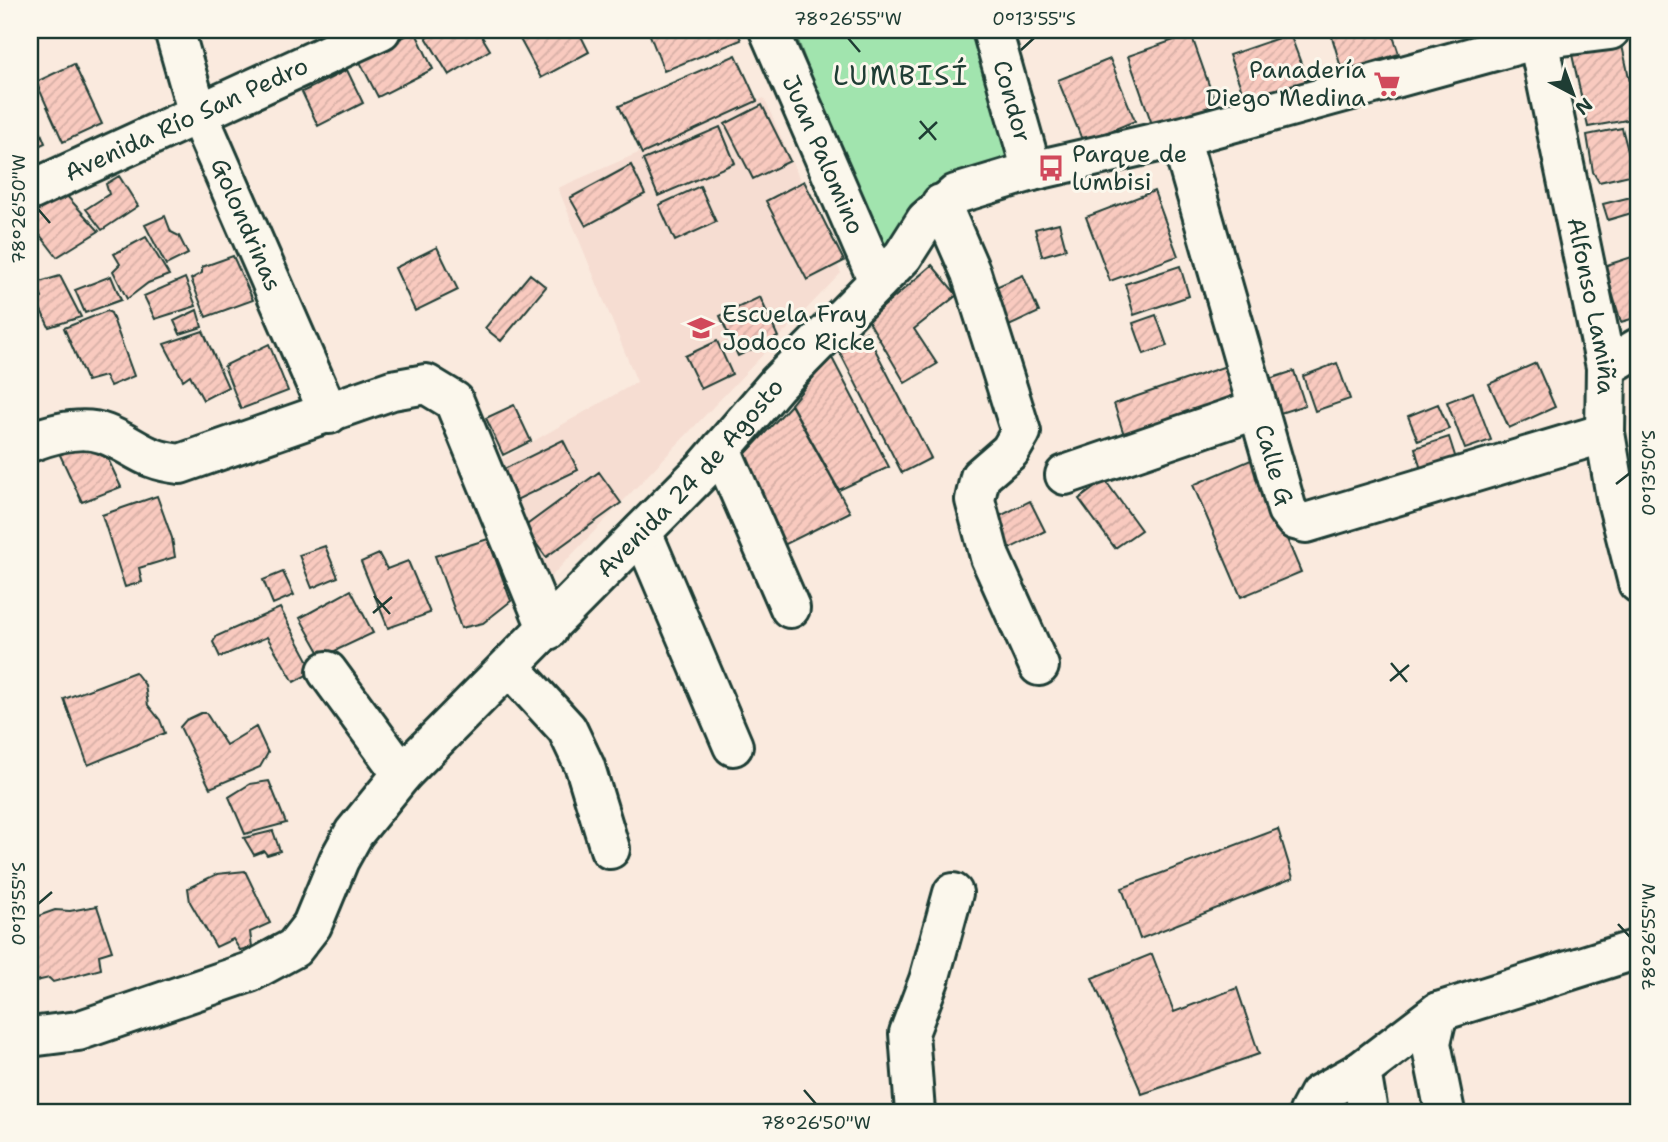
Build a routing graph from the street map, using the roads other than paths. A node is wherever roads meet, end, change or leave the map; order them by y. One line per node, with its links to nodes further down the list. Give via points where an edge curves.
1 (174, 30): 7 (street, Golondrinas)
2 (381, 30): 7 (street, Avenida Río San Pedro)
3 (769, 30): 12 (street, Juan Palomino)
4 (992, 30): 9 (street, Condor)
5 (1610, 30): 6 (street, Avenida 24 de Agosto)
6 (1537, 34): 8 (street, Avenida 24 de Agosto); 14 (street, Alfonso Lamiña)
7 (198, 114): 10 (street, Avenida Río San Pedro); 16 (street, Golondrinas)
8 (1180, 137): 9 (street, Avenida 24 de Agosto); 15 (street, Calle G)
9 (1032, 172): 11 (street, Avenida 24 de Agosto, via 956,194)
10 (30, 191)
11 (941, 204): 12 (street, Avenida 24 de Agosto, via 903,256); 25 (street, via 971,273 1021,432 1010,451 981,477 975,500 990,557)
12 (878, 281): 19 (street, Avenida 24 de Agosto)
13 (1638, 348): 14 (street)
14 (1606, 367): 17 (street, Alfonso Lamiña)
15 (1258, 409): 17 (street, Calle G, via 1287,510 1294,520 1306,523); 20 (street)
16 (329, 414): 18 (street, via 180,464 155,461 103,433 75,430); 24 (street, via 407,385 426,384 454,401)
17 (1605, 433): 22 (street, Alfonso Lamiña)
18 (30, 442)
19 (721, 449): 21 (street, Avenida 24 de Agosto); 23 (street)
20 (1065, 475)
21 (642, 532): 24 (street, Avenida 24 de Agosto); 28 (street)
22 (1638, 583)
23 (790, 608)
24 (548, 630): 26 (street, Avenida 24 de Agosto)
25 (1039, 666)
26 (510, 667): 29 (street, Avenida 24 de Agosto); 30 (street, via 567,729 585,767)
27 (327, 671): 29 (street)
28 (733, 746)
29 (402, 774): 34 (street, Avenida 24 de Agosto, via 354,833 312,925 294,947 236,977 78,1031)
30 (610, 849)
31 (953, 893): 36 (street, via 909,1033)
32 (1638, 949): 33 (street)
33 (1438, 1012): 35 (street); 39 (street, via 1431,1043)
34 (30, 1038)
35 (1361, 1071): 37 (street, via 1318,1096); 38 (street)
36 (915, 1112)
37 (1309, 1112)
38 (1368, 1112)
39 (1445, 1112)

